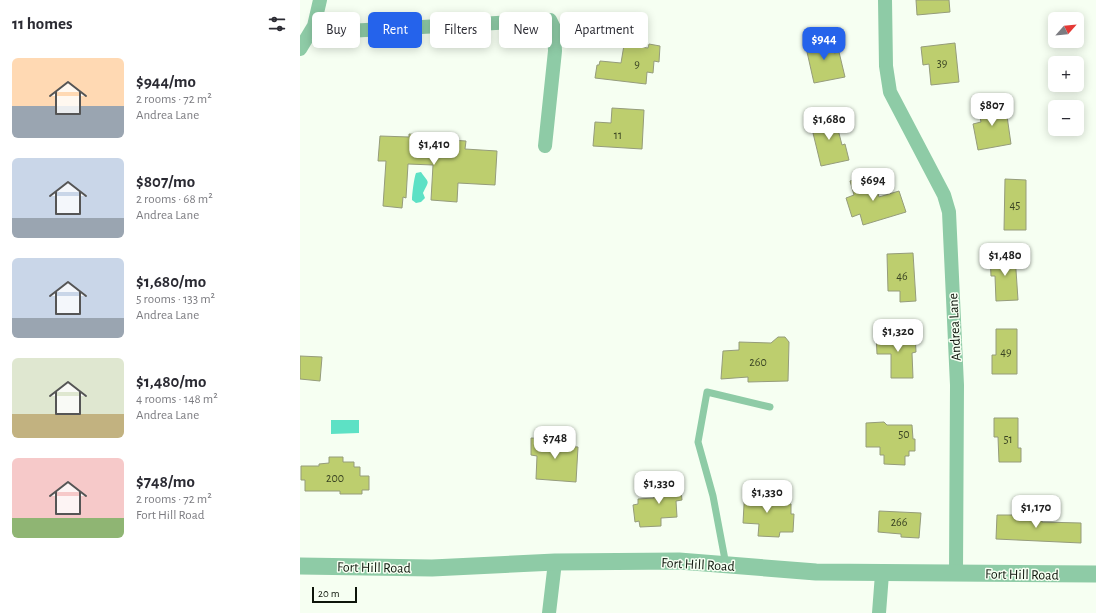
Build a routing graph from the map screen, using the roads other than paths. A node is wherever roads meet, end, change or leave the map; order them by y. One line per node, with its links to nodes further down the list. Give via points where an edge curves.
1 (320, 0): 3 (street)
2 (885, 0): 10 (street, Andrea Lane, via 886,66 890,92 944,194 949,212 957,385)
3 (310, 33): 4 (street); 5 (street, via 550,20 554,28 555,51)
4 (300, 49)
5 (545, 146)
6 (770, 407): 8 (lane, via 707,392 698,442 713,496)
7 (555, 562): 8 (street, Fort Hill Road, via 679,561); 9 (street, Fort Hill Road, via 432,568); 13 (street)
8 (726, 565): 11 (street, Fort Hill Road)
9 (300, 566)
10 (956, 573): 11 (street, Fort Hill Road); 12 (street, Fort Hill Road)
11 (882, 574): 14 (street)
12 (1096, 574)
13 (549, 613)
14 (879, 613)

